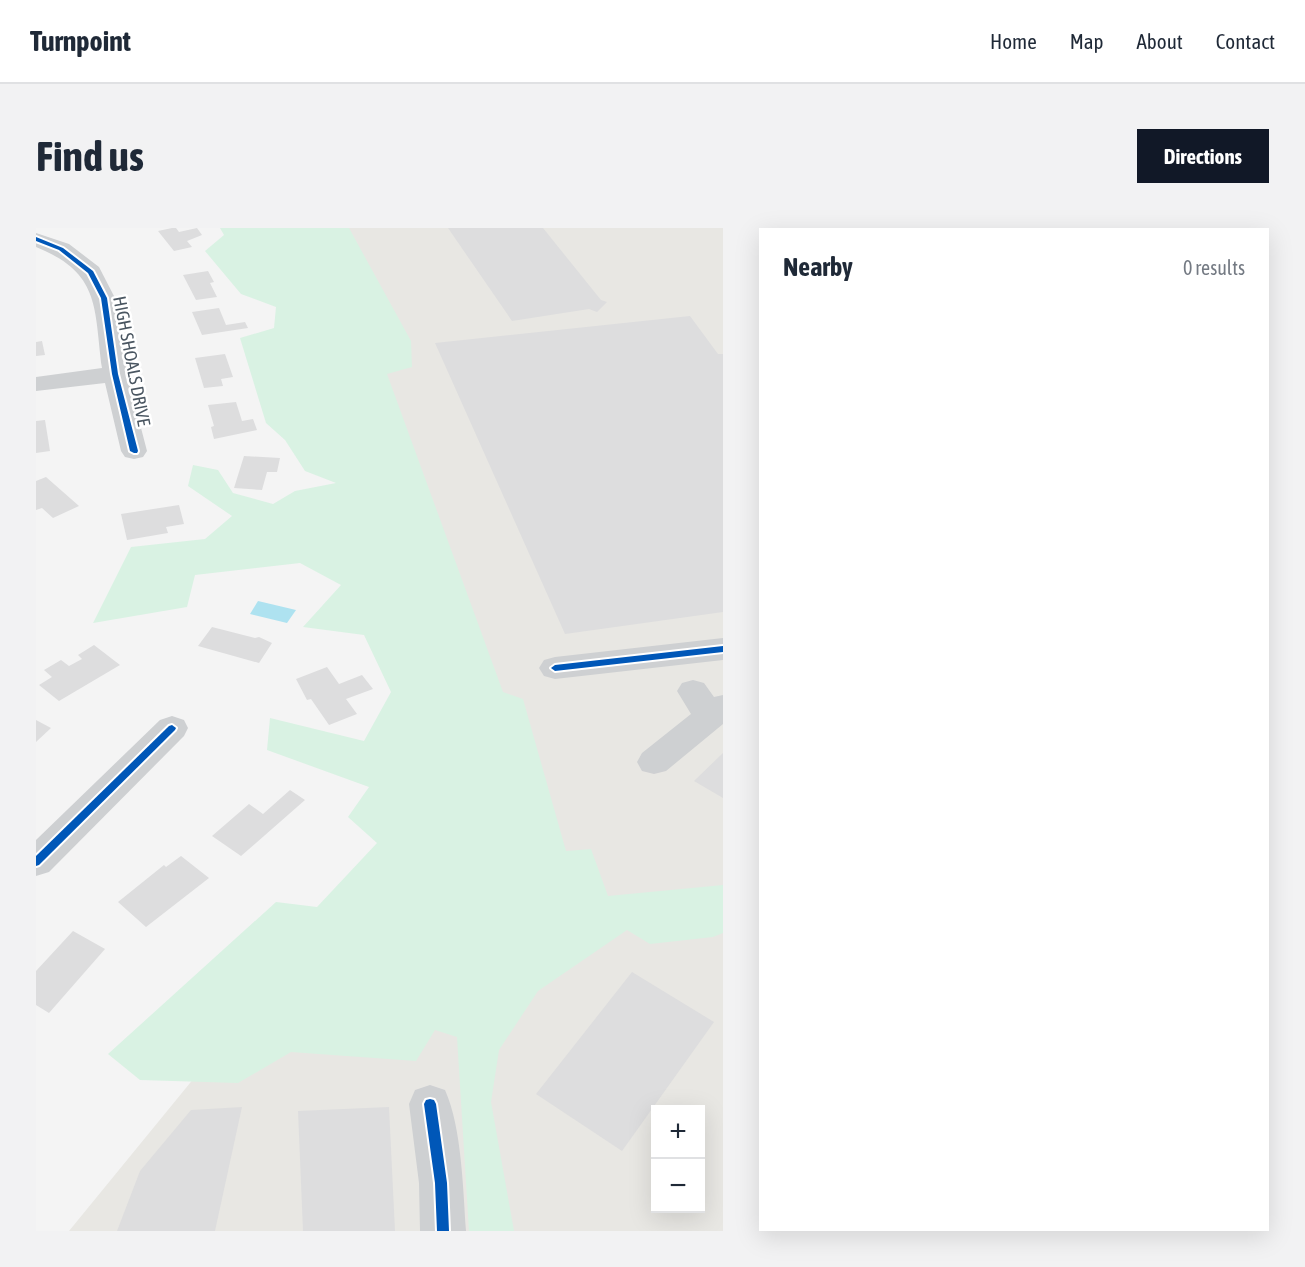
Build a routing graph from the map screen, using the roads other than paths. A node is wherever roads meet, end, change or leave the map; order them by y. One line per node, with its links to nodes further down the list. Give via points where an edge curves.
1 (36, 239): 2 (street, HIGH SHOALS DRIVE, via 61,249 91,272 104,298)
2 (115, 374): 3 (street); 4 (street, HIGH SHOALS DRIVE)
3 (36, 384)
4 (134, 451)
5 (723, 649): 6 (street)
6 (555, 668)
7 (709, 705): 9 (street)
8 (172, 728): 10 (street)
9 (654, 762)
10 (36, 862)
11 (430, 1104): 12 (street)
12 (443, 1231)

